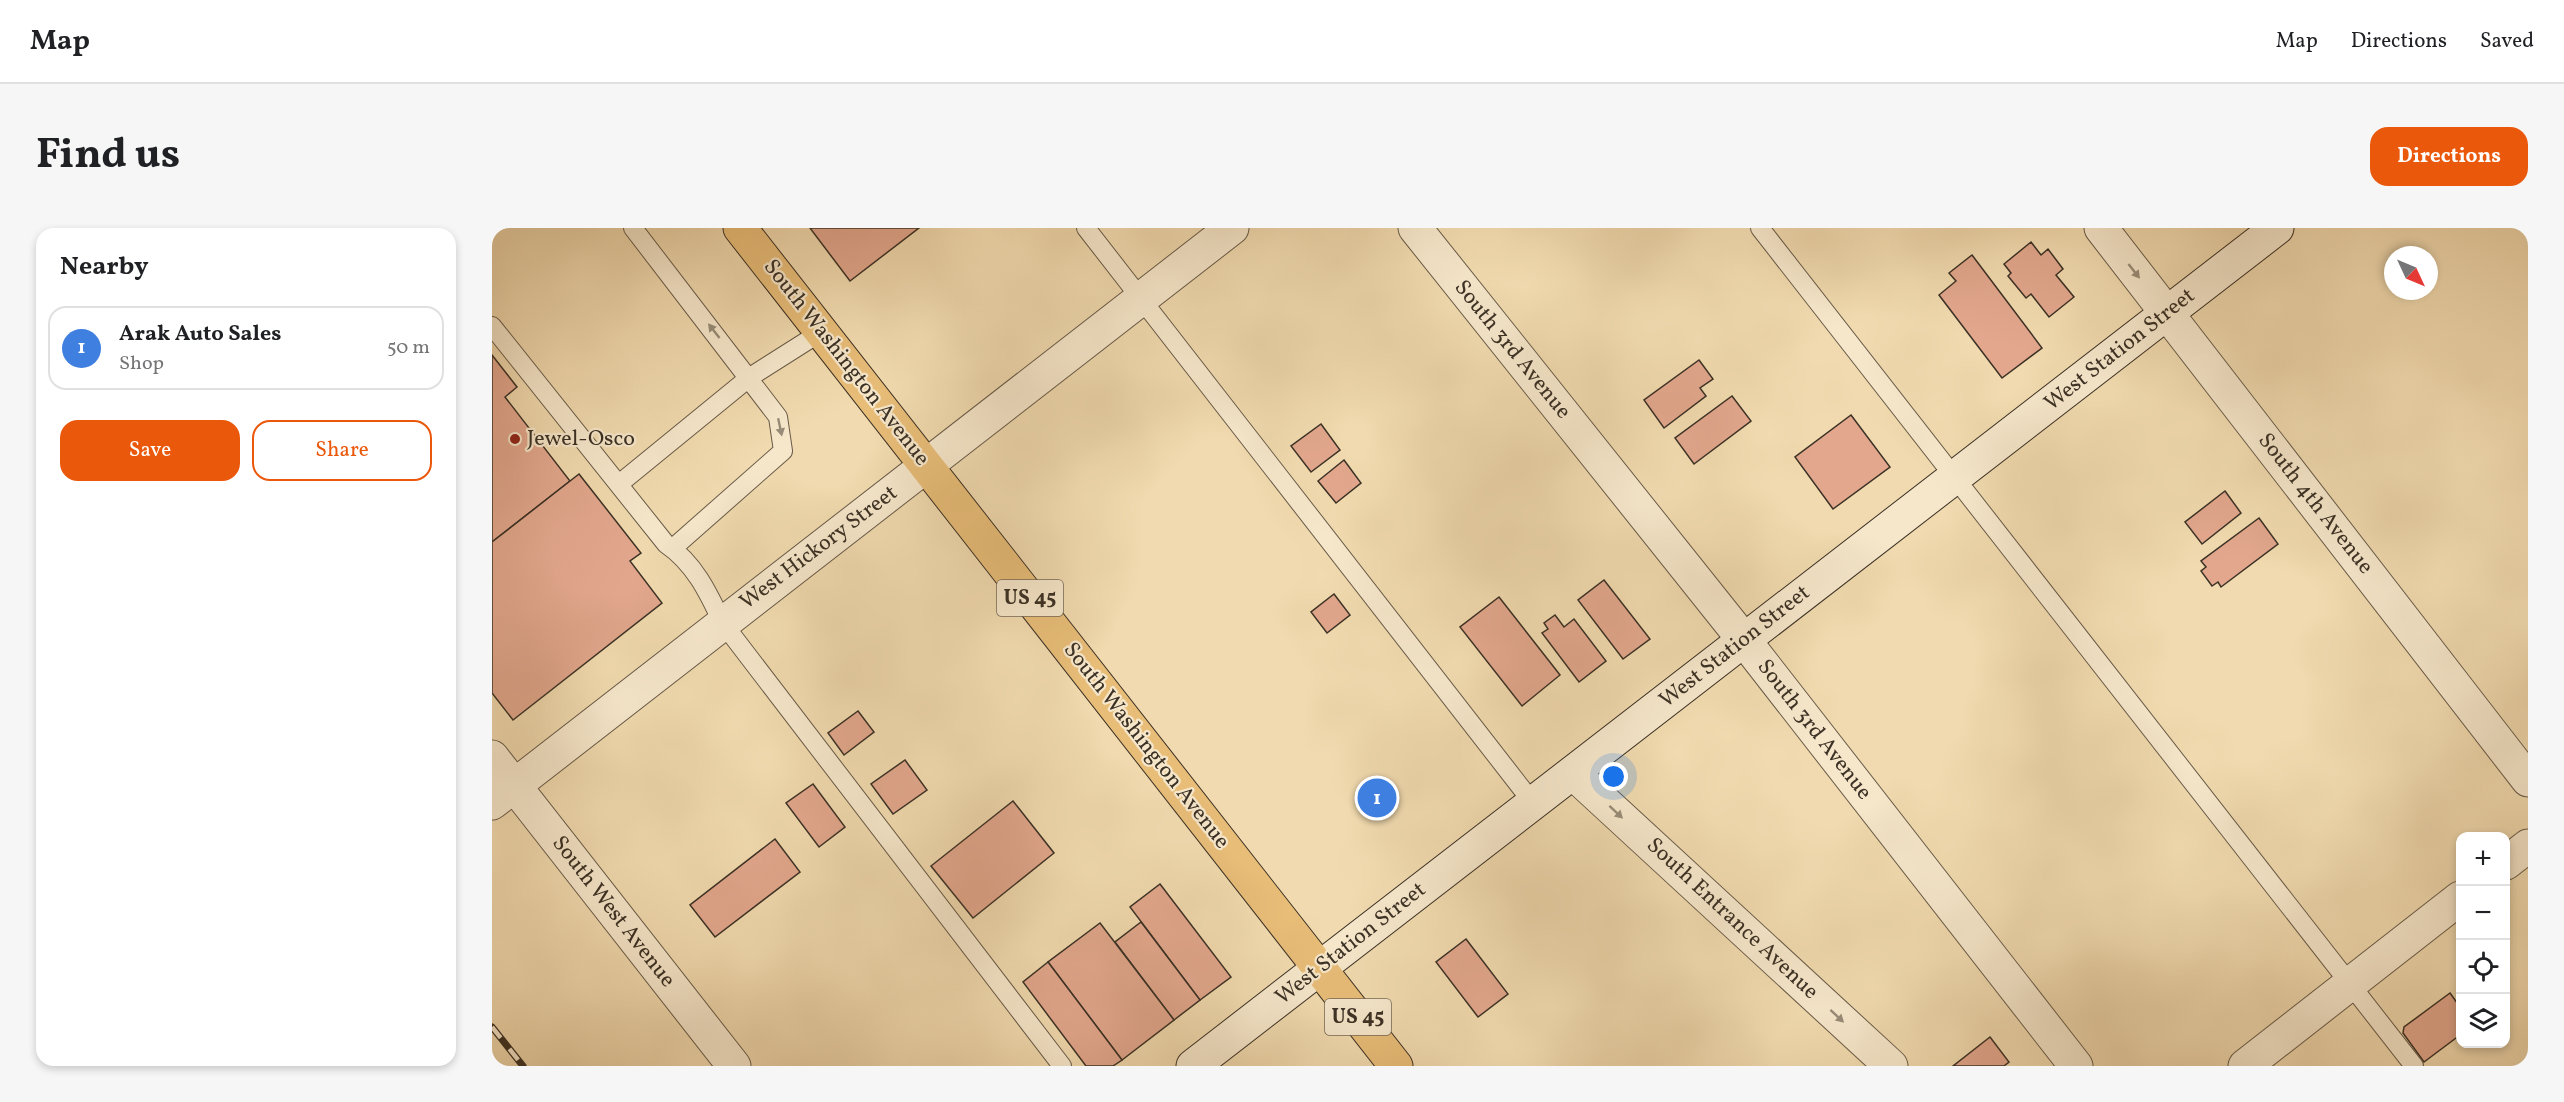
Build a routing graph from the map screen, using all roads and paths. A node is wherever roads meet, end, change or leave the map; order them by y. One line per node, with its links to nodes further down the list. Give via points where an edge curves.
1 (633, 228): 13 (lane, one-way to 1)
2 (740, 228): 12 (main road, South Washington Avenue / US 45)
3 (1086, 228): 9 (lane)
4 (1232, 228): 9 (street, West Hickory Street)
5 (1415, 228): 19 (street, South 3rd Avenue)
6 (1760, 228): 15 (lane)
7 (2101, 228): 10 (street, South 4th Avenue, one-way to 10)
8 (2277, 228): 10 (street, West Station Street)
9 (1141, 299): 14 (street, West Hickory Street); 24 (lane)
10 (2167, 313): 15 (street, West Station Street); 22 (street, South 4th Avenue)
11 (492, 326): 16 (lane)
12 (821, 332): 13 (lane); 14 (main road, South Washington Avenue / US 45)
13 (750, 377): 16 (lane); 17 (lane, one-way to 17, via 778,417 783,451)
14 (927, 466): 18 (street, West Hickory Street); 28 (main road, South Washington Avenue / US 45)
15 (1955, 477): 19 (street, West Station Street); 29 (lane)
16 (619, 484): 17 (lane)
17 (673, 548): 18 (lane, via 703,581)
18 (722, 622): 23 (street, West Hickory Street); 31 (lane)
19 (1744, 640): 21 (street, West Station Street); 35 (street, South 3rd Avenue)
20 (492, 757): 23 (street, South West Avenue)
21 (1573, 772): 24 (street, West Station Street); 34 (street, South Entrance Avenue, one-way to 34)
22 (2528, 780)
23 (503, 794): 30 (street, South West Avenue)
24 (1533, 803): 28 (street, West Station Street)
25 (2528, 846): 26 (street)
26 (2510, 859)
27 (2456, 901): 29 (street)
28 (1320, 968): 32 (street, West Station Street); 33 (main road, South Washington Avenue / US 45)
29 (2350, 984): 36 (street); 37 (lane)
30 (734, 1066)
31 (1062, 1066)
32 (1193, 1066)
33 (1396, 1066)
34 (1891, 1066)
35 (2076, 1066)
36 (2245, 1066)
37 (2414, 1066)

